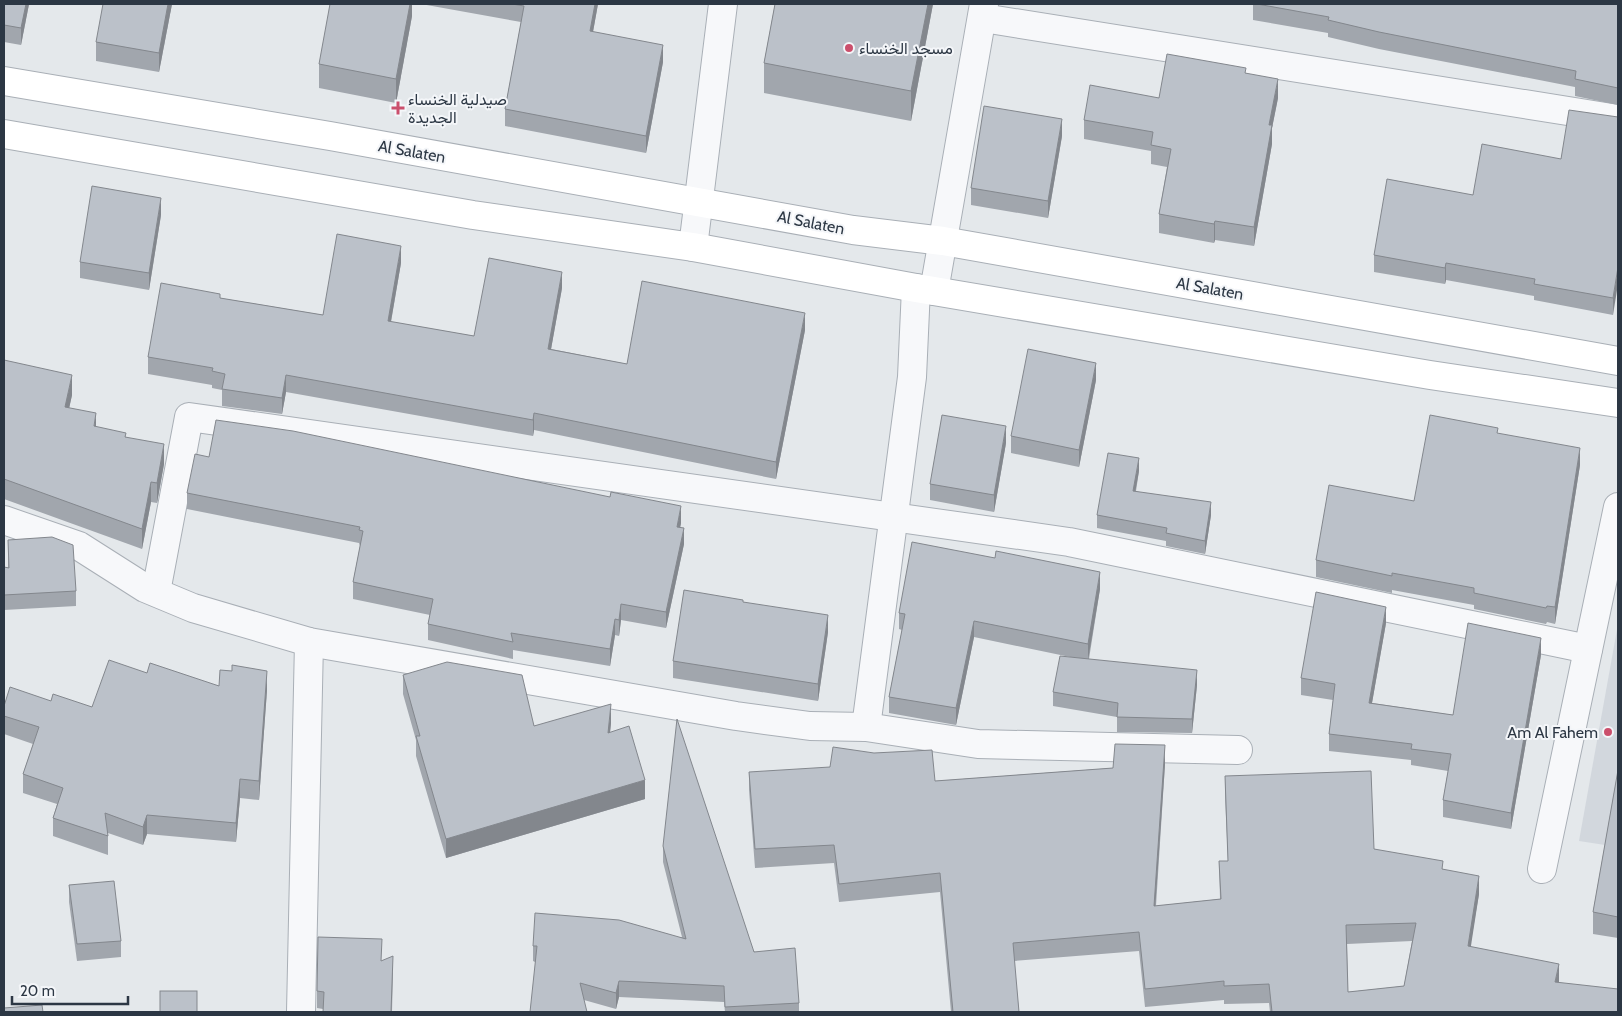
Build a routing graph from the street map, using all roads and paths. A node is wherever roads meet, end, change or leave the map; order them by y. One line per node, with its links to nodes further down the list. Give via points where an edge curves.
1 (723, 4): 6 (street)
2 (984, 11): 4 (street); 7 (street)
3 (4, 81): 6 (main road, Al Salaten)
4 (1618, 119)
5 (4, 134): 8 (main road, via 473,215)
6 (699, 202): 7 (main road, Al Salaten, via 853,230); 8 (street)
7 (943, 241): 9 (street); 10 (main road, Al Salaten)
8 (693, 247): 9 (main road)
9 (925, 290): 11 (main road, via 1430,375); 13 (street)
10 (1618, 361)
11 (1618, 403)
12 (1618, 507): 17 (street)
13 (895, 516): 15 (street, via 189,417); 17 (street, via 1069,542); 18 (street)
14 (4, 520): 15 (street, via 79,546)
15 (156, 592): 16 (street, via 193,608)
16 (309, 642): 18 (street, via 736,716 810,726); 21 (street)
17 (1588, 649): 20 (street)
18 (866, 727): 19 (street, via 978,744)
19 (1238, 750)
20 (1542, 869)
21 (301, 1012)

